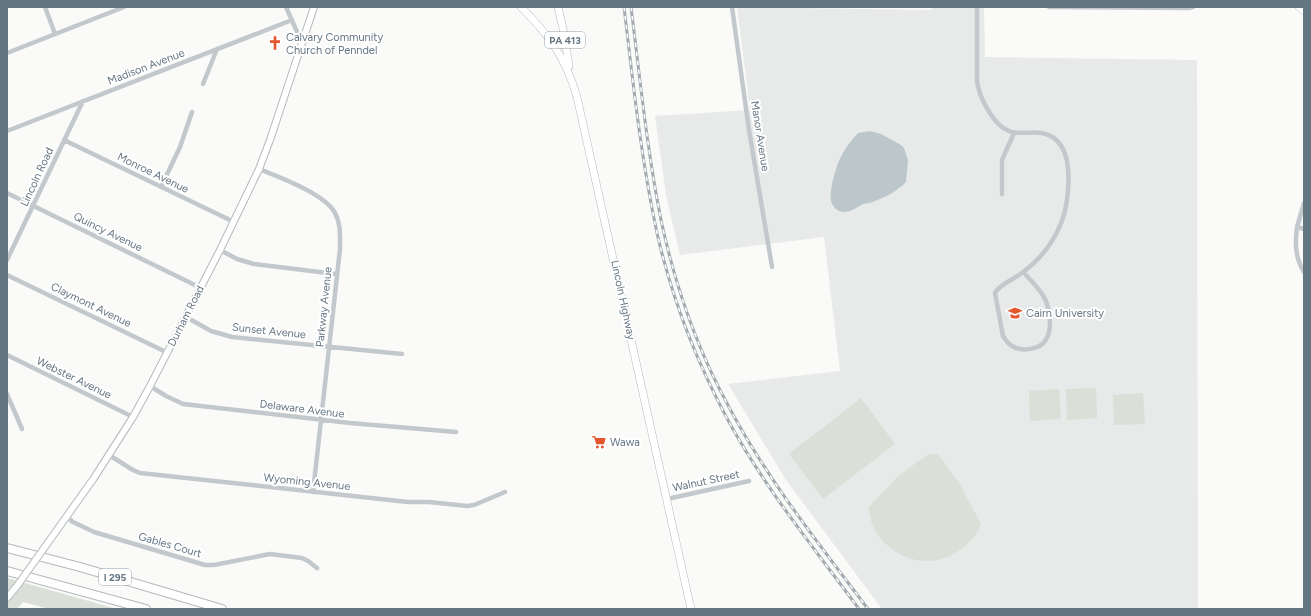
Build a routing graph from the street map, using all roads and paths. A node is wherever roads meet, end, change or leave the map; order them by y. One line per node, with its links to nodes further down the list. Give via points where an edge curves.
1 (45, 7): 14 (street)
2 (124, 7): 14 (street)
3 (286, 7): 13 (street)
4 (314, 7): 15 (main road, Durham Road)
5 (521, 7): 18 (main road, Lincoln Highway, via 559,51)
6 (558, 7): 18 (main road, PA 413)
7 (732, 7): 36 (street, Manor Avenue)
8 (977, 7): 23 (street, via 978,89 1000,126)
9 (1048, 7): 10 (street)
10 (1193, 7)
11 (1299, 7): 12 (main road)
12 (1304, 11)
13 (292, 20): 15 (street); 16 (street, Madison Avenue)
14 (55, 34): 17 (street)
15 (302, 43): 25 (main road, Durham Road)
16 (217, 49): 19 (street); 20 (street, Madison Avenue)
17 (7, 53)
18 (570, 72): 57 (main road, Lincoln Highway)
19 (203, 84)
20 (83, 101): 22 (street, Madison Avenue); 24 (street, Lincoln Road)
21 (192, 112): 26 (street, via 180,147)
22 (7, 131)
23 (1014, 133): 28 (street, via 1002,160); 37 (street, via 1042,133 1050,136 1062,146 1069,169 1069,189 1062,222 1047,248)
24 (64, 140): 26 (street, Monroe Avenue); 30 (street, Lincoln Road)
25 (259, 169): 31 (main road, Durham Road); 39 (street, Parkway Avenue, via 296,185 320,198 333,209 338,218 340,236)
26 (161, 187): 31 (street, Monroe Avenue)
27 (7, 193): 30 (street, Quincy Avenue)
28 (1002, 194)
29 (1304, 202): 32 (street)
30 (33, 206): 35 (street, Lincoln Road); 41 (street, Quincy Avenue)
31 (234, 222): 34 (main road, Durham Road)
32 (1297, 227): 33 (street); 38 (street, via 1296,249)
33 (1304, 229)
34 (220, 250): 39 (street, via 254,264); 41 (main road, Durham Road)
35 (7, 260)
36 (772, 267)
37 (1024, 272): 37 (street, via 1045,299 1050,327 1049,334 1042,344 1031,349 1017,348 1007,342 1003,336 995,296 996,291)
38 (1304, 272)
39 (336, 274): 43 (street, Parkway Avenue)
40 (7, 275): 44 (street, Claymont Avenue)
41 (201, 288): 42 (main road, Durham Road)
42 (186, 317): 43 (street, Sunset Avenue, via 226,336); 44 (main road, Durham Road)
43 (329, 347): 45 (street, Sunset Avenue); 50 (street, Parkway Avenue)
44 (168, 353): 47 (main road, Durham Road)
45 (402, 354)
46 (7, 355): 49 (street, Webster Avenue)
47 (150, 386): 49 (main road, Durham Road); 50 (street, Delaware Avenue, via 182,404)
48 (7, 394): 51 (street)
49 (133, 416): 53 (main road, Durham Road)
50 (321, 420): 52 (street, Delaware Avenue); 55 (street, Parkway Avenue)
51 (22, 429)
52 (456, 432)
53 (109, 455): 55 (street, Wyoming Avenue, via 140,472); 58 (main road, Durham Road)
54 (749, 481): 57 (street, Walnut Street)
55 (313, 492): 56 (street, Wyoming Avenue, via 467,506)
56 (505, 492)
57 (666, 499): 65 (main road, Lincoln Highway)
58 (67, 517): 60 (street, Gables Court, via 94,532 205,564 214,565 270,554 302,558); 62 (main road, Durham Road, bridge)
59 (7, 548): 64 (highway, I 295)
60 (317, 568)
61 (7, 571): 63 (highway, I 295)
62 (7, 598)
63 (146, 609)
64 (222, 609)
65 (691, 609)

